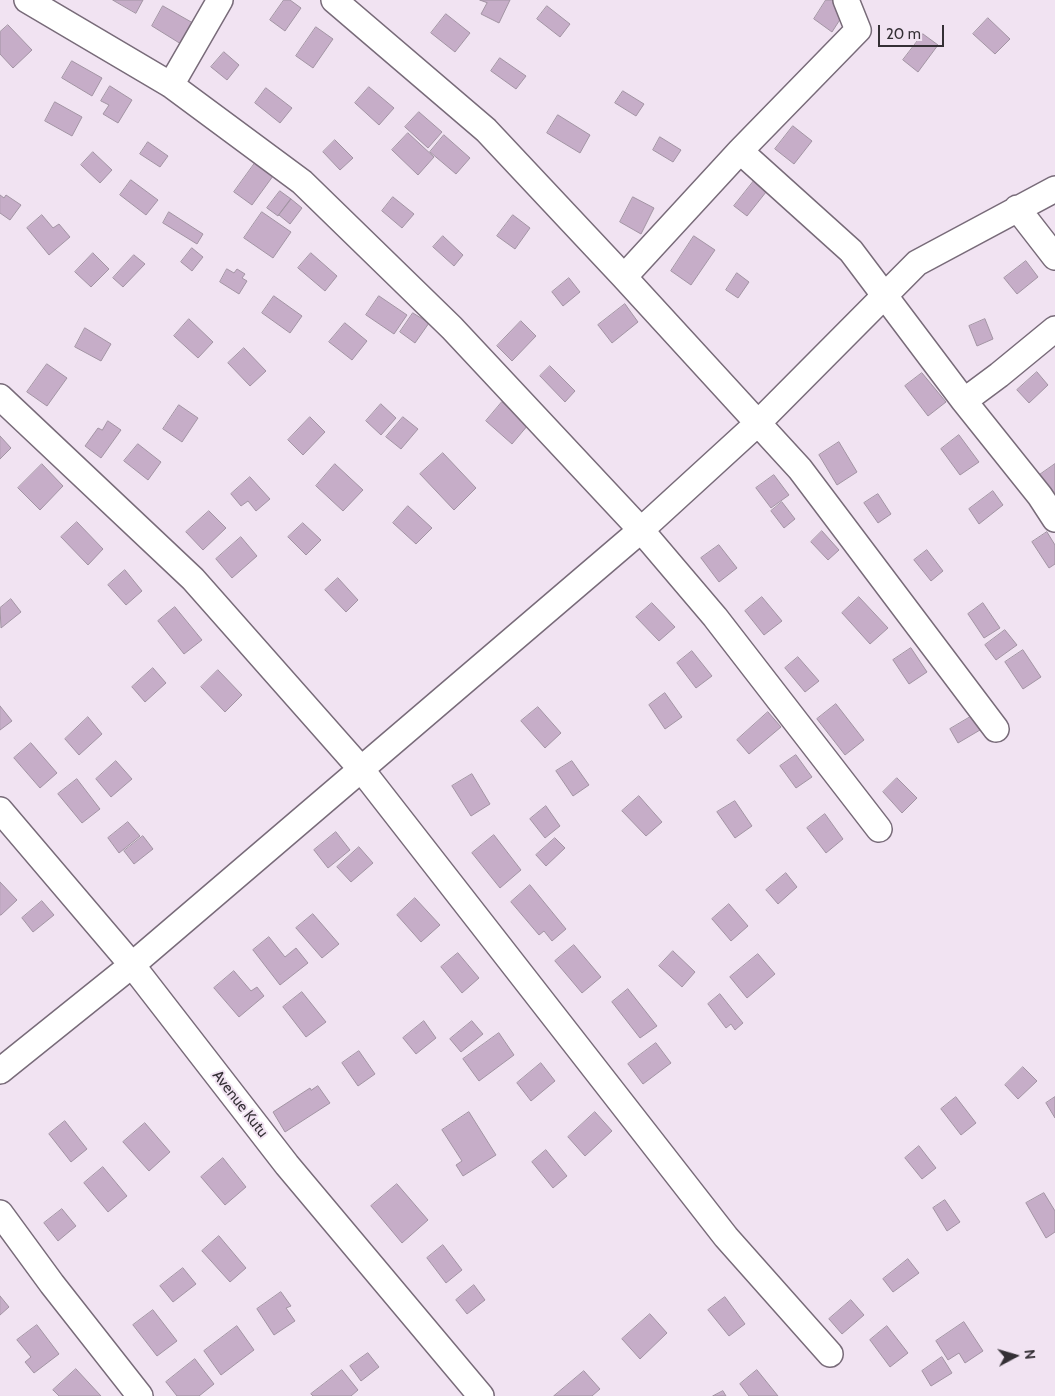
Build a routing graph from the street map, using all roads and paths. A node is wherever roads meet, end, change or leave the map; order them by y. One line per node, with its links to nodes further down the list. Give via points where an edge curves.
1 (26, 0): 5 (street)
2 (220, 0): 5 (street)
3 (334, 0): 10 (street, via 486,130)
4 (846, 0): 6 (street, via 858,30)
5 (171, 85): 17 (street, via 302,182 452,328)
6 (740, 151): 10 (street); 11 (street, via 851,251)
7 (1055, 189): 8 (street)
8 (1017, 208): 9 (street); 11 (street, via 917,263)
9 (1055, 257)
10 (624, 276): 15 (street)
11 (886, 297): 14 (street); 15 (street)
12 (1055, 329): 14 (street)
13 (0, 397): 19 (street, via 193,579)
14 (964, 401): 16 (street)
15 (758, 423): 17 (street); 18 (street, via 800,469)
16 (1055, 519)
17 (641, 530): 19 (street); 21 (street, via 715,617)
18 (996, 728)
19 (361, 769): 22 (street); 25 (street, via 726,1237)
20 (0, 810): 22 (street, Avenue Kutu)
21 (879, 829)
22 (132, 965): 23 (street); 27 (street, Avenue Kutu, via 287,1165)
23 (0, 1072)
24 (0, 1212): 26 (street)
25 (830, 1354)
26 (140, 1396)
27 (481, 1396)

